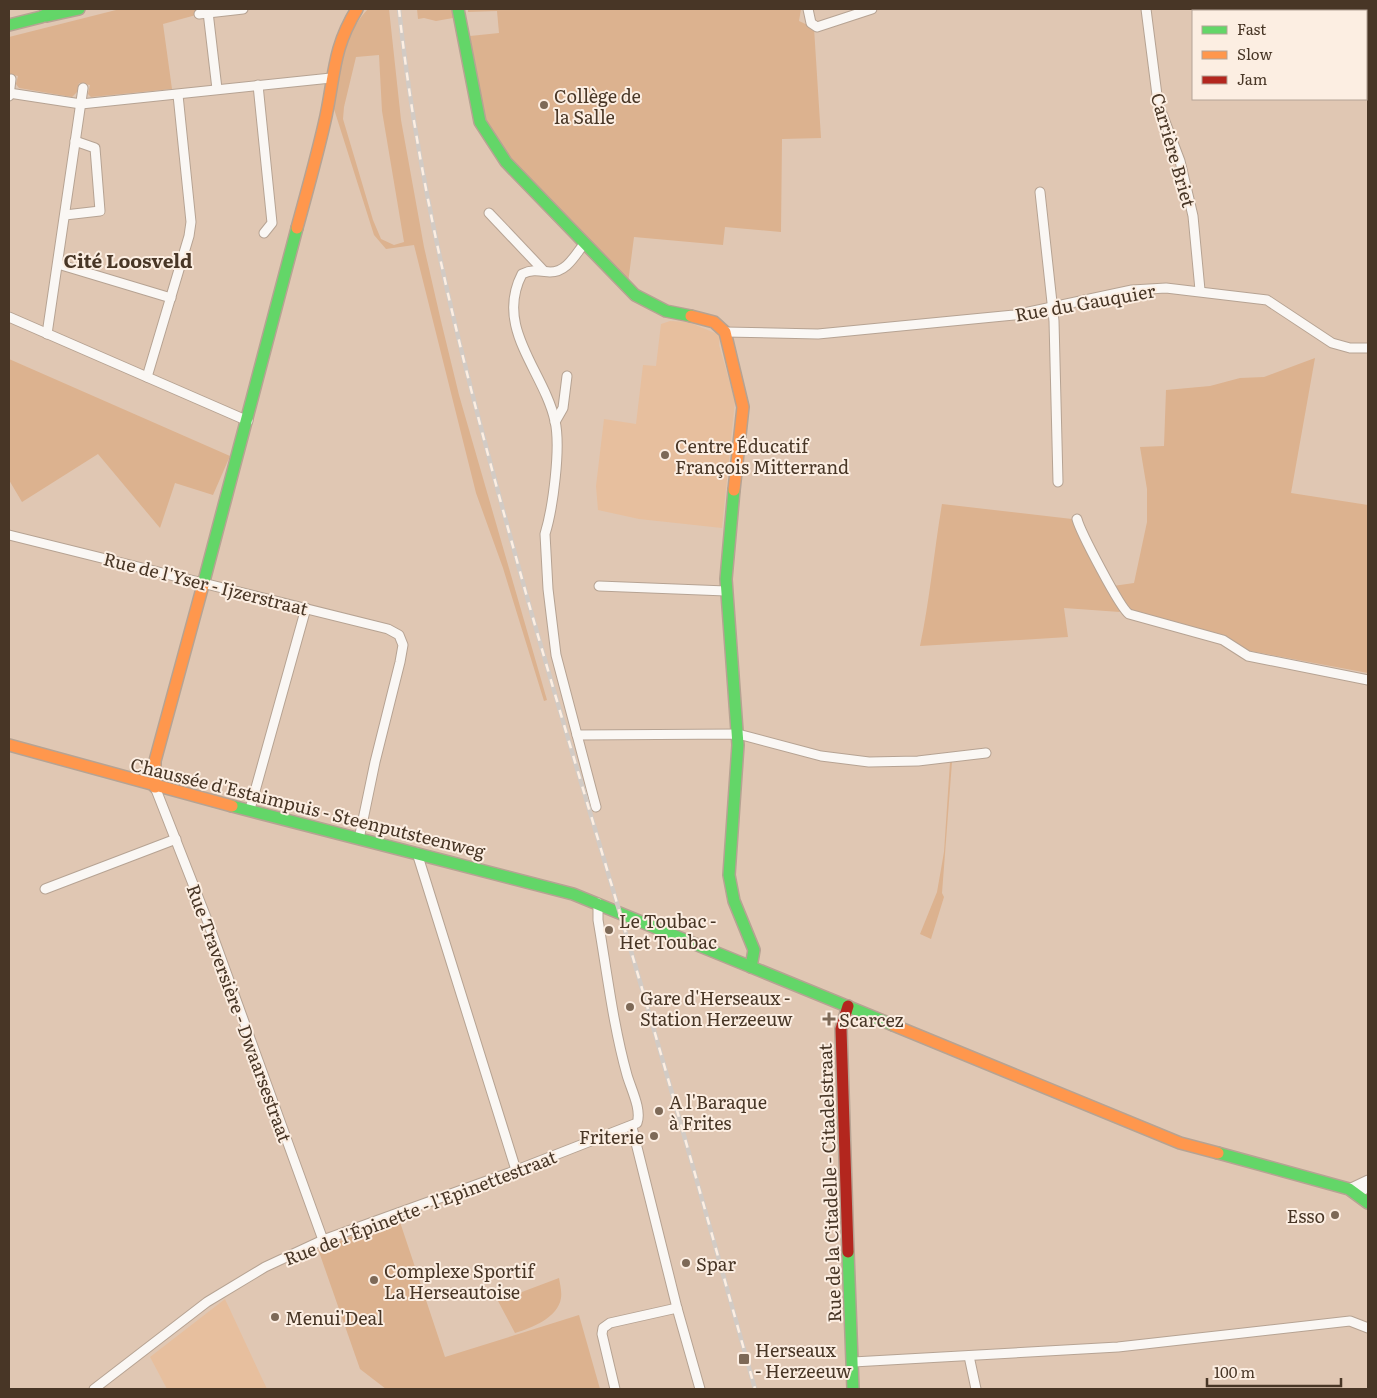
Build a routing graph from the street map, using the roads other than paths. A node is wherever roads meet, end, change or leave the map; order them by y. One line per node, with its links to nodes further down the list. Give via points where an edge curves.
1 (57, 9): 9 (main road)
2 (79, 9): 9 (main road)
3 (242, 9): 15 (street, via 203,13)
4 (808, 9): 5 (street, via 811,22 817,27)
5 (872, 9)
6 (1146, 9): 27 (street, Carrière Briet, via 1158,103 1180,161 1192,216)
7 (353, 10): 11 (main road, via 338,44)
8 (461, 11): 24 (main road, via 480,122 504,159)
9 (41, 17): 10 (main road)
10 (9, 25)
11 (331, 78): 13 (street); 36 (main road, via 326,114)
12 (11, 79): 16 (street)
13 (258, 85): 15 (street); 23 (street, via 272,223)
14 (83, 88): 18 (street)
15 (217, 89): 17 (street)
16 (9, 95): 18 (street)
17 (178, 95): 18 (street); 28 (street, via 191,222)
18 (81, 104): 19 (street)
19 (76, 141): 22 (street); 22 (street, via 95,148 100,210)
20 (1040, 192): 29 (street)
21 (489, 213): 26 (street)
22 (65, 214): 25 (street)
23 (264, 233)
24 (584, 244): 26 (street, via 567,266 558,271); 31 (main road, via 641,300 671,312 711,319)
25 (58, 264): 28 (street); 32 (street)
26 (543, 270): 37 (street, via 522,274 513,314 523,347)
27 (1200, 290): 29 (street, Rue du Gauquier, via 1144,288); 33 (street, Rue du Gauquier, via 1267,300 1332,343)
28 (171, 298): 35 (street)
29 (1052, 308): 31 (street, Rue du Gauquier, via 1014,316 818,334); 38 (street)
30 (9, 316): 32 (street)
31 (725, 332): 43 (main road, via 743,407)
32 (47, 334): 35 (street)
33 (1368, 348)
34 (567, 376): 37 (street, via 563,408)
35 (147, 378): 36 (street)
36 (248, 422): 41 (main road)
37 (555, 422): 47 (street, via 556,447 545,555 556,656)
38 (1058, 482)
39 (1078, 519): 45 (street, via 1109,585 1128,614 1222,640 1248,656)
40 (9, 535): 41 (street, Rue de l'Yser - Ijzerstraat)
41 (203, 584): 44 (street, Rue de l'Yser - Ijzerstraat); 50 (main road, via 155,760)
42 (599, 586): 43 (street)
43 (726, 591): 46 (main road)
44 (306, 608): 52 (street); 54 (street, Rue de l'Yser - Ijzerstraat, via 388,629 401,638 403,645)
45 (1368, 680)
46 (738, 734): 47 (street); 49 (street, via 852,761 918,761); 58 (main road, via 729,875 734,901 754,950)
47 (577, 736): 51 (street)
48 (9, 745): 50 (main road, Chaussée d'Estaimpuis - Steenputsteenweg)
49 (986, 753)
50 (155, 787): 52 (main road, Chaussée d'Estaimpuis - Steenputsteenweg); 53 (street, Rue Traversière - Dwaarsestraat)
51 (596, 807)
52 (250, 809): 54 (main road, Chaussée d'Estaimpuis - Steenputsteenweg)
53 (176, 839): 56 (street); 66 (street, Rue Traversière - Dwaarsestraat)
54 (359, 839): 55 (main road, Chaussée d'Estaimpuis - Steenputsteenweg)
55 (417, 853): 57 (main road, Chaussée d'Estaimpuis - Steenputsteenweg); 61 (street)
56 (45, 889)
57 (598, 903): 58 (main road, Chaussée d'Estaimpuis - Steenputsteenweg); 60 (street, via 617,1031 638,1113 637,1123)
58 (751, 967): 59 (main road, Chaussée d'Estaimpuis - Steenputsteenweg)
59 (848, 1006): 64 (main road, Chaussée d'Estaimpuis - Steenputsteenweg, via 1180,1144); 70 (main road, Rue de la Citadelle - Citadelstraat, via 841,1029)
60 (632, 1127): 61 (street, Rue de l'Épinette - l'Epinettestraat); 67 (street)
61 (516, 1170): 66 (street, Rue de l'Épinette - l'Epinettestraat)
62 (1368, 1180): 64 (street)
63 (1368, 1188): 64 (street)
64 (1353, 1191): 65 (main road)
65 (1368, 1203)
66 (324, 1240): 71 (street, Rue de l'Épinette - l'Epinettestraat, via 265,1267 207,1302)
67 (677, 1308): 72 (street, via 610,1322 603,1328); 73 (street)
68 (1368, 1328): 69 (street, via 1350,1322 1118,1347)
69 (969, 1356): 70 (street); 75 (street)
70 (853, 1362): 74 (main road, Rue de la Citadelle - Citadelstraat)
71 (94, 1389)
72 (615, 1389)
73 (700, 1389)
74 (854, 1389)
75 (976, 1389)

